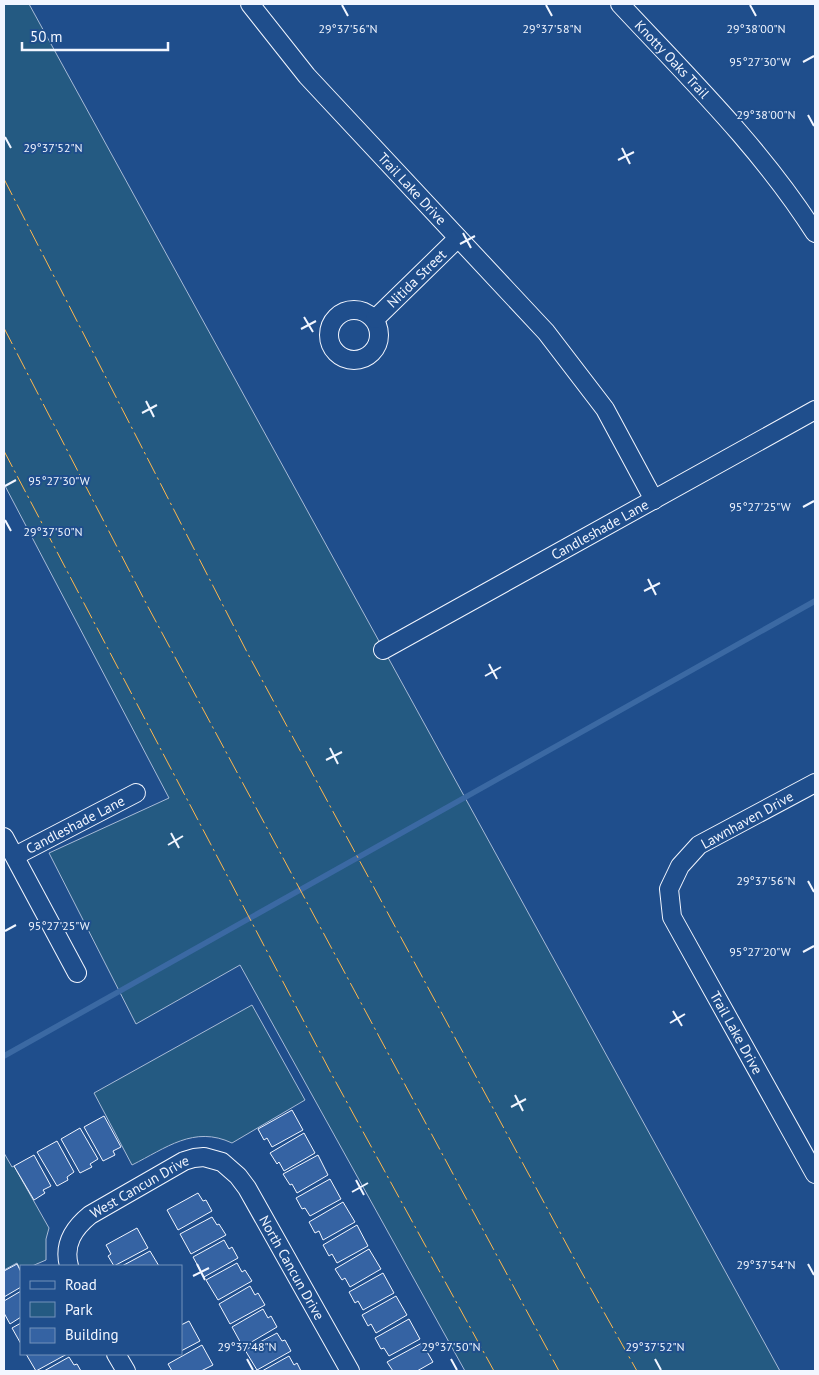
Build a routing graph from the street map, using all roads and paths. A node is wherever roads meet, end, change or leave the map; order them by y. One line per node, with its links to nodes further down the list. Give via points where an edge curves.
1 (250, 4): 4 (street, Trail Lake Drive, via 307,76)
2 (620, 4): 3 (street, Knotty Oaks Trail, via 739,133 775,176)
3 (815, 233)
4 (458, 238): 5 (street, Nitida Street); 7 (street, Trail Lake Drive, via 546,332 605,408)
5 (375, 319)
6 (815, 410): 7 (street, Candleshade Lane)
7 (654, 500): 8 (street, Candleshade Lane)
8 (383, 650)
9 (815, 784): 13 (street, Lawnhaven Drive, via 699,845 680,866)
10 (136, 793): 12 (street, Candleshade Lane)
11 (4, 837): 12 (street)
12 (15, 856): 14 (street)
13 (669, 889): 16 (street, Trail Lake Drive, via 672,917)
14 (78, 973)
15 (230, 1167): 17 (street, West Cancun Drive, via 213,1158 184,1161 90,1215 70,1238); 20 (street, North Cancun Drive, via 246,1188)
16 (815, 1174)
17 (68, 1258)
18 (117, 1355): 19 (street)
19 (126, 1371)
20 (350, 1371)

